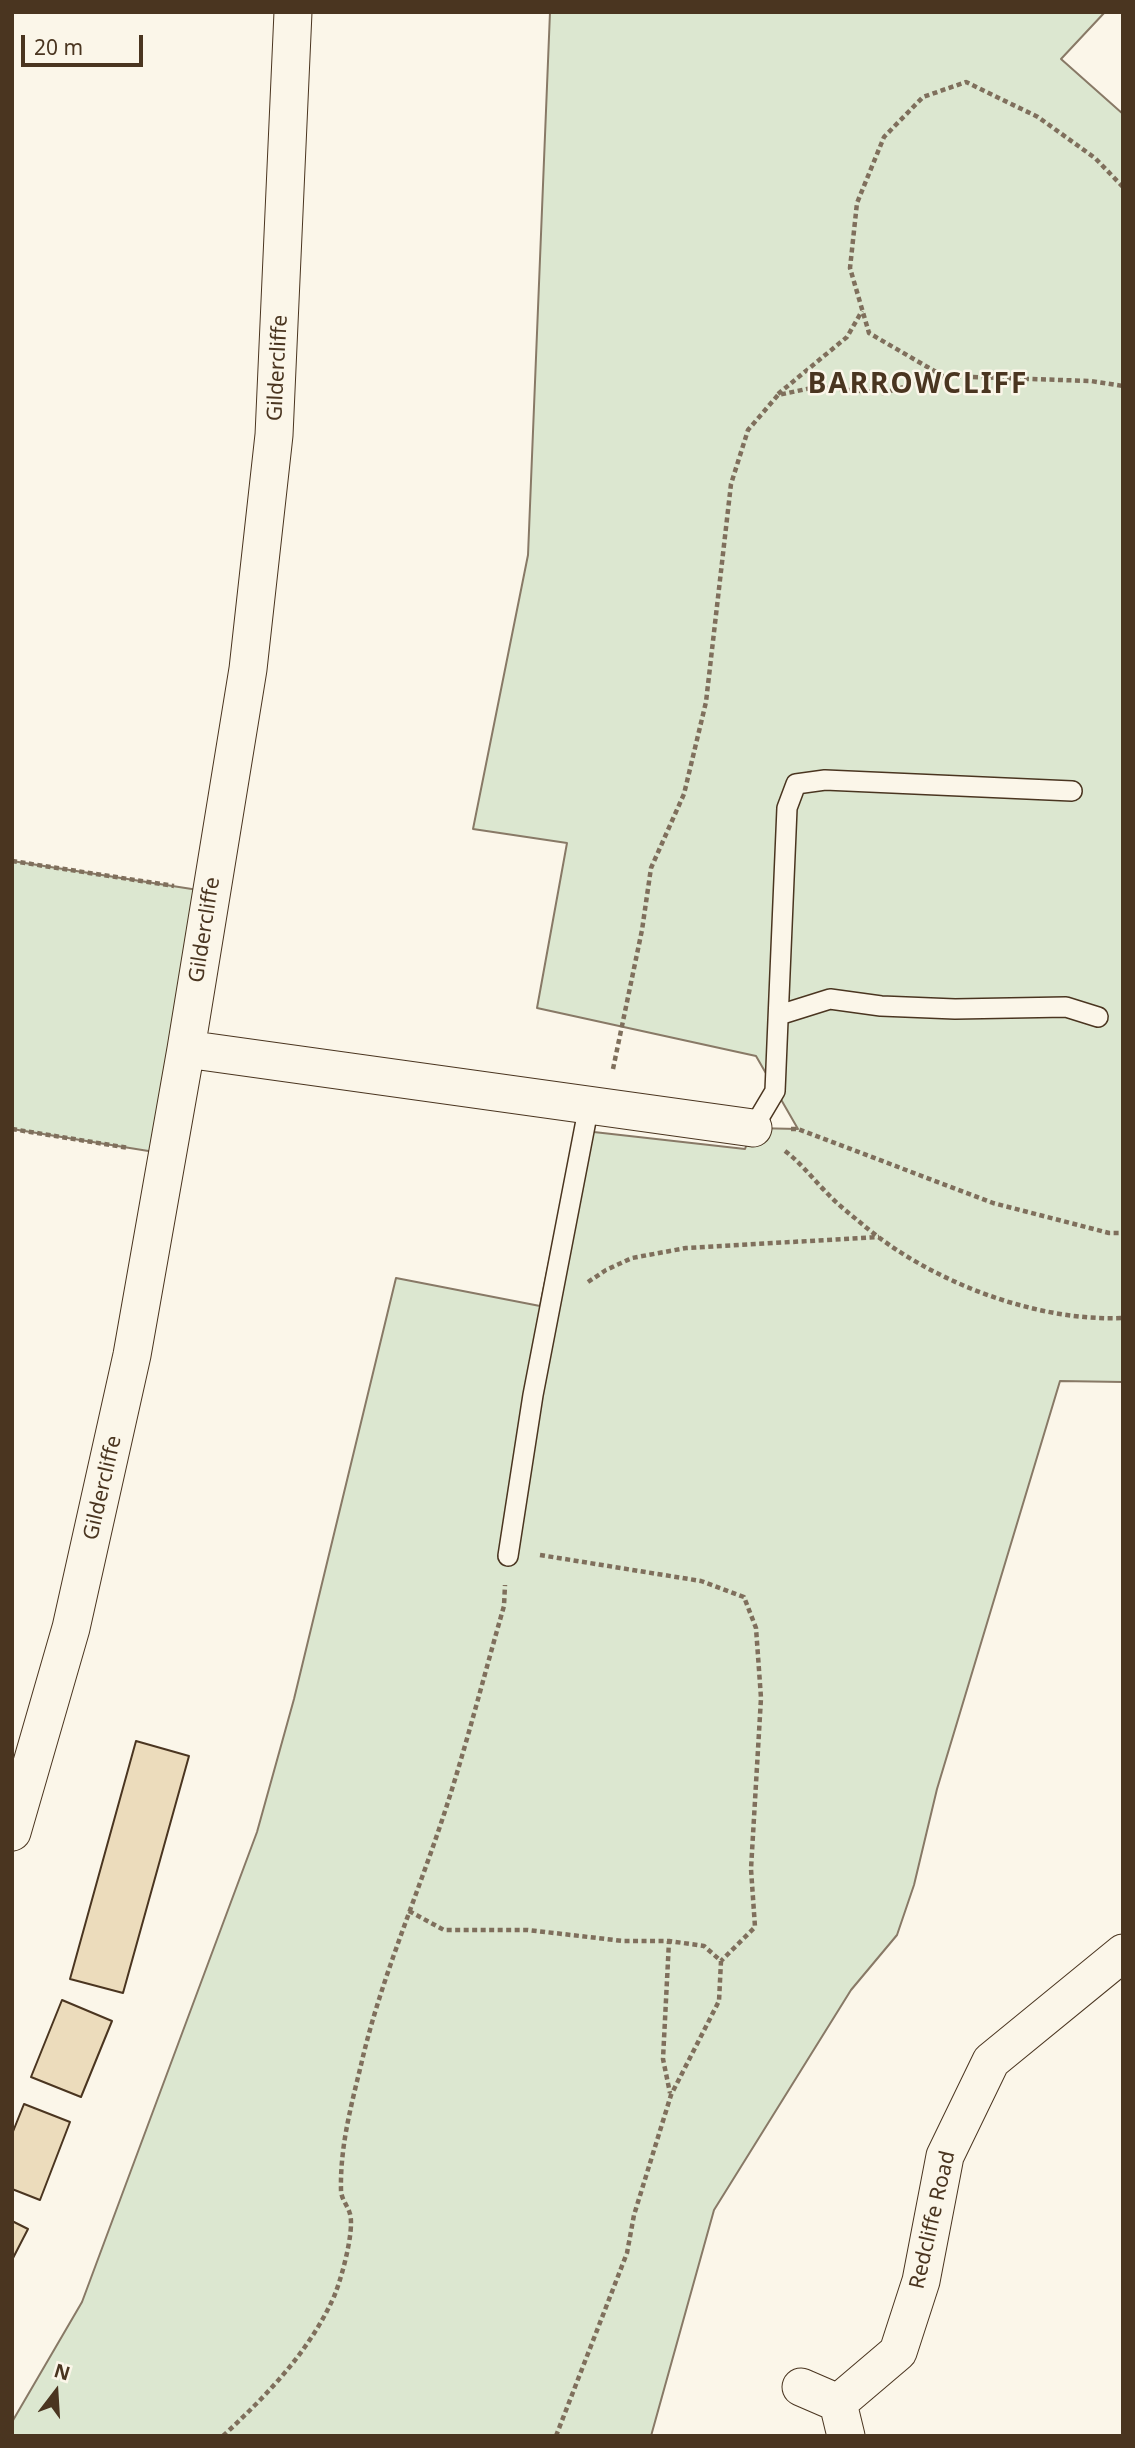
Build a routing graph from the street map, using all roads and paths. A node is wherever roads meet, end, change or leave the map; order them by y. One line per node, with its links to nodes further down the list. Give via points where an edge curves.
1 (293, 12): 9 (street, Gildercliffe, via 274,435 248,669)
2 (1123, 187): 3 (path, via 1095,158 1038,117 966,82 923,97 884,137 857,203 850,268)
3 (862, 311): 4 (path, via 869,332); 6 (path, via 847,337)
4 (943, 376): 5 (path, via 1091,380); 6 (path, via 883,393 816,387)
5 (1123, 386)
6 (778, 395): 13 (path, via 748,430 731,484 706,702 684,794 652,868 642,930)
7 (1072, 791): 10 (lane, via 825,780 796,784 787,808)
8 (12, 861): 9 (path)
9 (211, 892): 12 (street, Gildercliffe)
10 (779, 1015): 11 (lane, via 830,999 955,1009 1066,1007); 14 (lane, via 775,1091)
11 (1098, 1017)
12 (186, 1049): 13 (street); 16 (street, Gildercliffe)
13 (597, 1106): 14 (street); 19 (lane)
14 (753, 1128): 17 (path, via 798,1129 993,1203); 18 (path, via 795,1159)
15 (12, 1129): 16 (path)
16 (167, 1154): 22 (street, Gildercliffe, via 132,1355 71,1628)
17 (1123, 1233)
18 (880, 1237): 19 (path, via 686,1248 632,1258 576,1290); 20 (path, via 957,1282 1004,1301 1056,1315)
19 (549, 1315): 21 (lane)
20 (1123, 1318)
21 (509, 1553): 23 (path, via 503,1606 475,1709); 26 (path, via 701,1581 744,1597 756,1628 761,1698 751,1869 755,1927)
22 (12, 1832)
23 (409, 1911): 24 (path, via 443,1930 528,1930 622,1941); 30 (path, via 361,2062 343,2146 341,2193 351,2216 347,2254 333,2300 306,2345 266,2395)
24 (669, 1941): 26 (path, via 704,1946); 27 (path, via 663,2059)
25 (1123, 1953): 29 (street, Redcliffe Road, via 991,2060 945,2156 921,2281 898,2352)
26 (721, 1961): 27 (path, via 719,2001)
27 (671, 2095): 31 (path, via 627,2253)
28 (802, 2387): 29 (street, Redcliffe Road)
29 (842, 2420)
30 (223, 2436)
31 (556, 2436)

